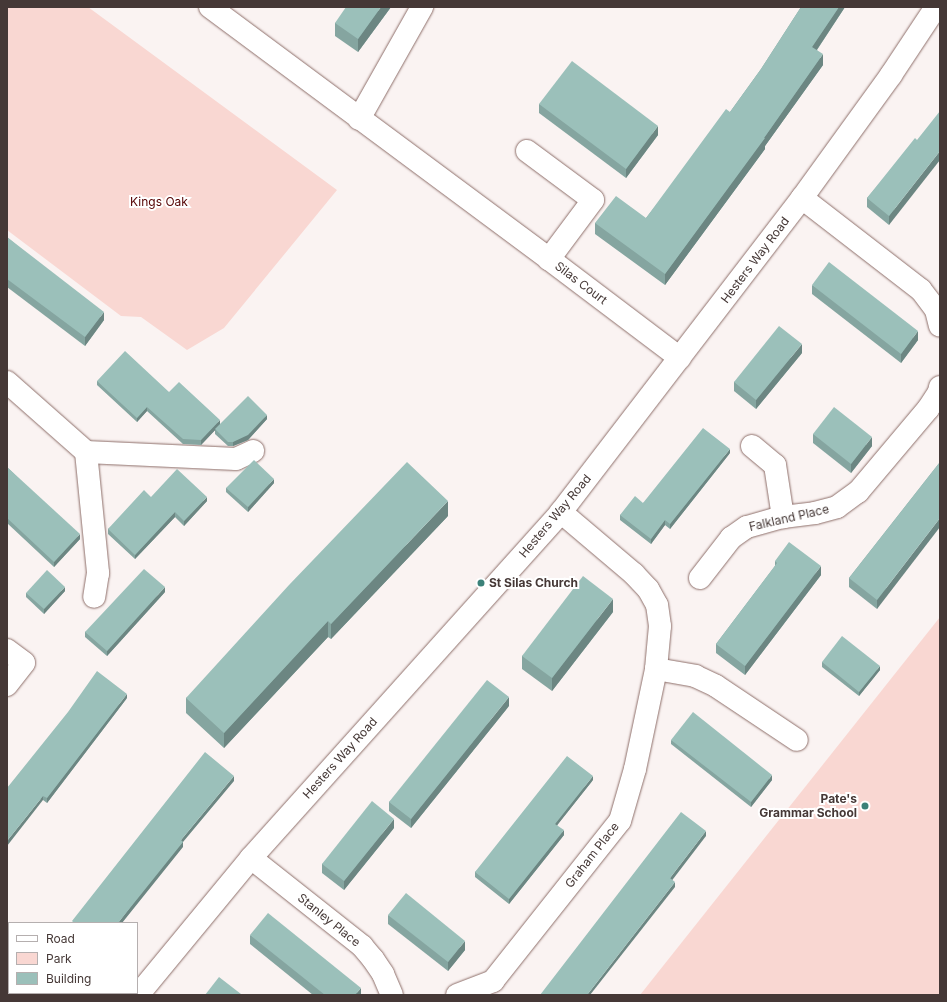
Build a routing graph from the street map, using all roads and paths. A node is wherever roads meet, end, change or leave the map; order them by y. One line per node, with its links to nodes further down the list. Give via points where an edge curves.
1 (210, 7): 4 (street)
2 (422, 7): 4 (street)
3 (936, 7): 6 (street, Hesters Way Road, via 891,75)
4 (359, 119): 7 (street)
5 (527, 151): 7 (street, Silas Court, via 593,200)
6 (802, 198): 8 (street, via 921,290 936,310); 9 (street, Hesters Way Road)
7 (549, 259): 9 (street, Silas Court)
8 (940, 326)
9 (680, 358): 15 (street, Hesters Way Road)
10 (7, 382): 14 (street)
11 (940, 387): 16 (street, Falkland Place, via 928,409 858,492 837,506)
12 (752, 446): 16 (street, via 775,465)
13 (253, 451): 14 (street, via 236,459)
14 (86, 452): 18 (street, via 98,573)
15 (561, 512): 20 (street, Graham Place, via 648,589 657,605 660,626); 23 (street, Hesters Way Road)
16 (783, 517): 17 (street, Falkland Place, via 747,526 736,534)
17 (700, 578)
18 (94, 597)
19 (7, 650): 21 (street, via 24,663)
20 (656, 669): 22 (street, via 695,676 716,686); 26 (street, Graham Place, via 635,770 620,821 493,981)
21 (7, 685)
22 (797, 740)
23 (251, 858): 24 (street, Hesters Way Road); 25 (street, Stanley Place, via 362,946 383,974)
24 (138, 995)
25 (392, 995)
26 (457, 995)

